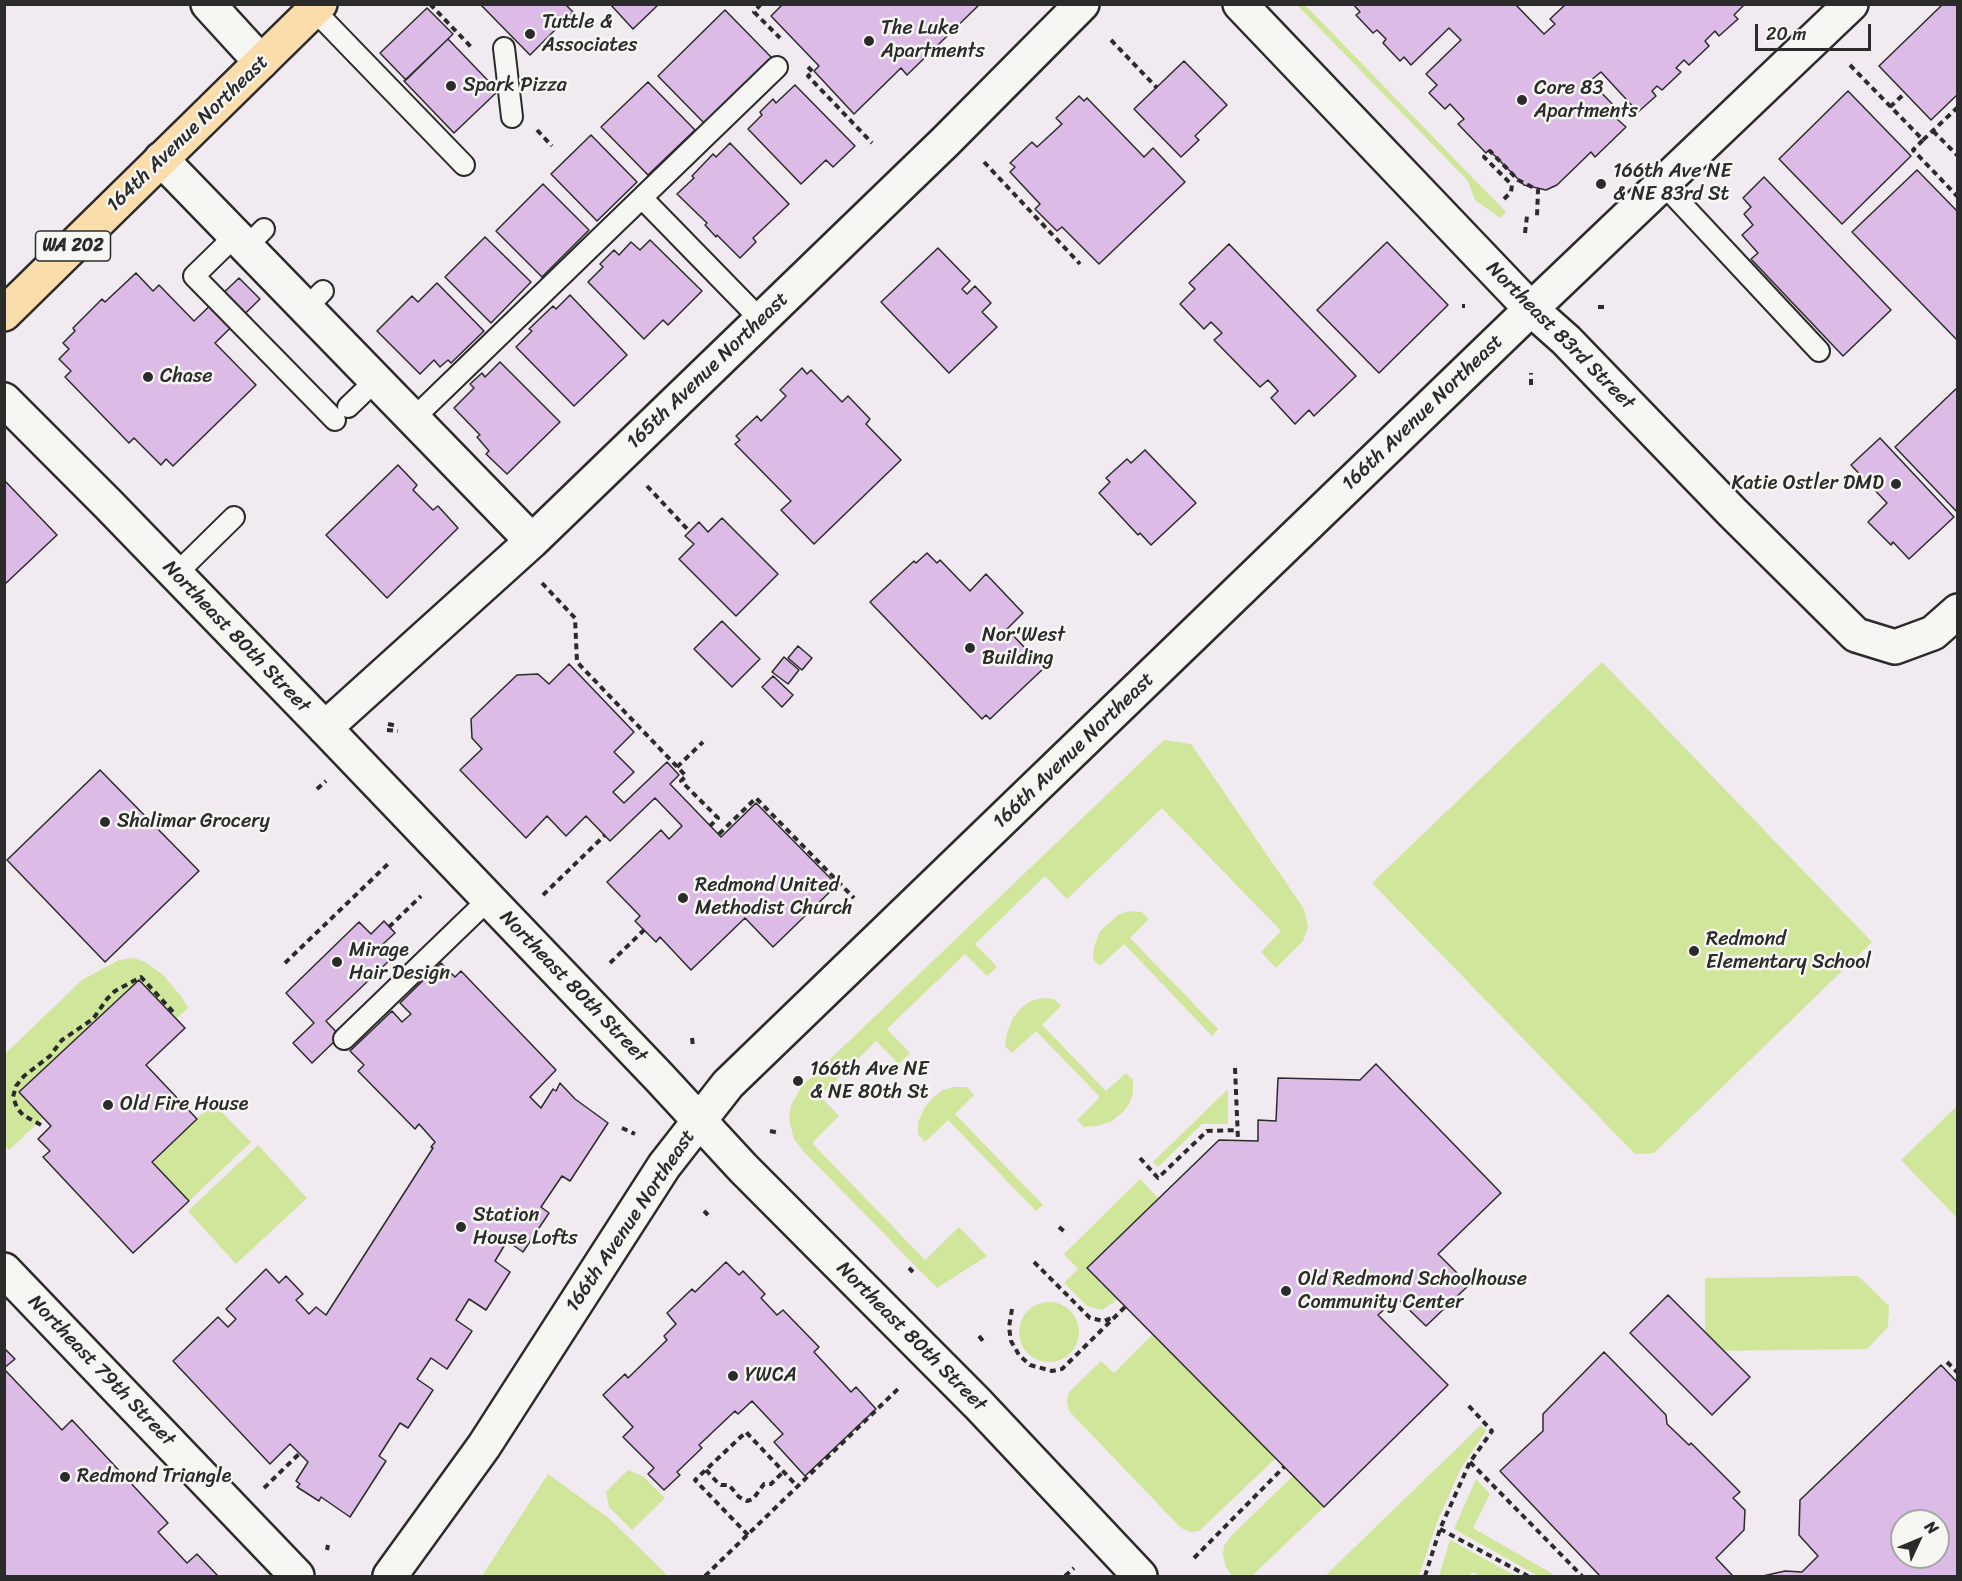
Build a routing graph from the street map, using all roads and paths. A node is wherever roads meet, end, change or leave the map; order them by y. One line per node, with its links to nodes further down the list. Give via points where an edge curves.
1 (208, 4): 12 (street)
2 (430, 4): 11 (path)
3 (761, 4): 9 (path, via 754,12)
4 (1082, 4): 41 (street, 165th Avenue Northeast)
5 (1240, 4): 39 (street, Northeast 83rd Street)
6 (1851, 4): 28 (street, 166th Avenue Northeast)
7 (317, 7): 12 (main road, 164th Avenue Northeast / WA 202); 27 (lane)
8 (1111, 40): 16 (path)
9 (783, 42)
10 (504, 48): 20 (lane)
11 (476, 52)
12 (261, 62): 25 (main road, 164th Avenue Northeast / WA 202)
13 (805, 64): 23 (path, via 813,72 808,76)
14 (1850, 65): 18 (path)
15 (777, 67): 30 (lane)
16 (1157, 88)
17 (1905, 93): 18 (path)
18 (1890, 107): 22 (path)
19 (1958, 107): 21 (path)
20 (512, 117)
21 (1933, 131): 22 (path); 24 (path)
22 (1923, 140): 29 (path, via 1913,150)
23 (872, 143)
24 (1958, 156)
25 (161, 159): 35 (street); 40 (main road, 164th Avenue Northeast / WA 202)
26 (984, 162): 36 (path)
27 (464, 165)
28 (1663, 184): 39 (street, 166th Avenue Northeast); 42 (lane)
29 (1957, 197)
30 (642, 198): 41 (lane); 47 (lane)
31 (1504, 199): 33 (path, via 1512,185 1484,157 1490,151 1518,180 1538,190)
32 (1527, 216): 34 (path)
33 (1537, 216)
34 (1525, 232)
35 (249, 237): 44 (street, via 315,299); 44 (lane, via 194,276 341,413)
36 (1080, 264)
37 (1598, 307): 38 (path)
38 (1607, 307)
39 (1531, 309): 54 (street, Northeast 83rd Street, via 1856,635 1895,647 1933,633); 79 (street, 166th Avenue Northeast, via 728,1084)
40 (4, 314)
41 (760, 320): 51 (street, 165th Avenue Northeast)
42 (1819, 351)
43 (1531, 373): 45 (path)
44 (376, 380): 47 (street)
45 (1531, 385)
46 (4, 400): 52 (street, Northeast 80th Street)
47 (414, 418): 51 (street)
48 (647, 486): 50 (path)
49 (234, 517): 52 (lane)
50 (690, 531)
51 (532, 541): 56 (street, 165th Avenue Northeast)
52 (176, 574): 56 (street, Northeast 80th Street)
53 (542, 583): 59 (path, via 575,618 577,662)
54 (1958, 611)
55 (388, 724): 57 (path, via 398,729)
56 (324, 728): 68 (street, Northeast 80th Street)
57 (387, 730)
58 (703, 742): 59 (path)
59 (677, 766): 62 (path, via 686,776 681,781 718,818)
60 (327, 781): 61 (path)
61 (317, 789)
62 (710, 826)
63 (719, 834): 69 (path, via 756,798)
64 (605, 836): 66 (path)
65 (389, 863): 72 (path)
66 (543, 894)
67 (421, 896): 70 (path)
68 (489, 898): 76 (lane); 79 (street, Northeast 80th Street)
69 (854, 898)
70 (389, 927)
71 (644, 930): 73 (path)
72 (285, 963)
73 (610, 963)
74 (175, 1014): 80 (path, via 141,978 115,991 93,1019 62,1040 16,1086 17,1108)
75 (692, 1038): 77 (path)
76 (344, 1039)
77 (693, 1046)
78 (1235, 1068): 82 (path)
79 (699, 1120): 115 (street, 166th Avenue Northeast, via 664,1166 484,1446); 118 (street, Northeast 80th Street, via 978,1404)
80 (41, 1125)
81 (622, 1128): 85 (path)
82 (1238, 1130): 86 (path); 87 (path, via 1207,1131 1158,1178)
83 (770, 1131): 84 (path)
84 (779, 1133)
85 (634, 1134)
86 (1238, 1140)
87 (1140, 1158)
88 (704, 1211): 89 (path)
89 (708, 1215)
90 (1059, 1227): 91 (path)
91 (1065, 1232)
92 (1034, 1262): 96 (path, via 1090,1318 1104,1321)
93 (4, 1270): 114 (street, Northeast 79th Street)
94 (1126, 1306): 96 (path)
95 (1012, 1309): 96 (path, via 1011,1341 1019,1355 1030,1365 1052,1371 1062,1369)
96 (1118, 1314)
97 (979, 1336): 98 (path)
98 (983, 1341)
99 (1947, 1362): 100 (path)
100 (1958, 1373)
101 (899, 1388): 108 (path)
102 (1468, 1405): 104 (path, via 1492,1431)
103 (300, 1453): 109 (path)
104 (1470, 1462): 110 (path); 121 (path)
105 (1284, 1467): 112 (path)
106 (706, 1470): 107 (path, via 747,1501); 107 (path, via 746,1432); 111 (path, via 695,1480)
107 (784, 1471): 108 (path)
108 (798, 1487): 111 (path)
109 (261, 1491)
110 (1440, 1529): 119 (path); 120 (path)
111 (748, 1535): 116 (path)
112 (1194, 1558)
113 (1074, 1568): 117 (path)
114 (297, 1576)
115 (390, 1576)
116 (705, 1576)
117 (1065, 1576)
118 (1140, 1576)
119 (1425, 1576)
120 (1528, 1576)
121 (1582, 1576)

